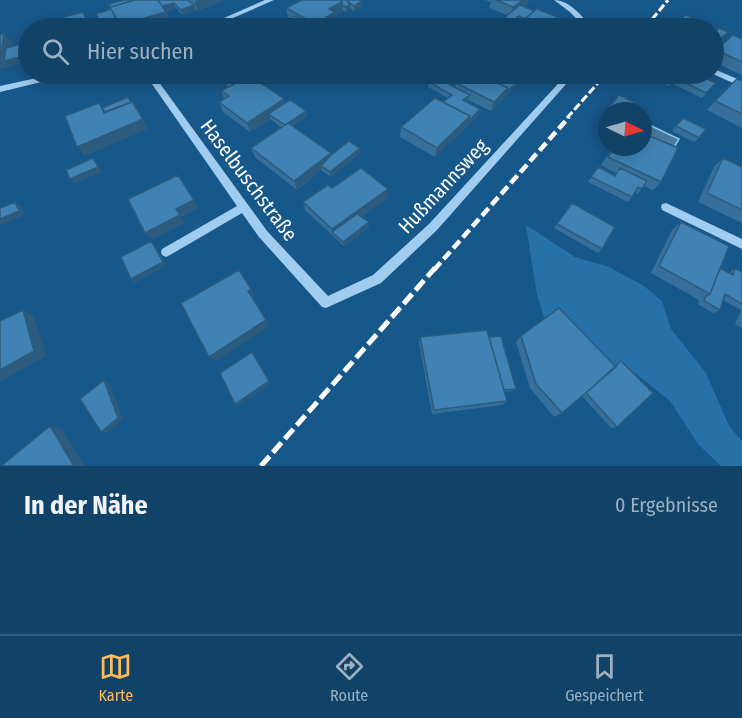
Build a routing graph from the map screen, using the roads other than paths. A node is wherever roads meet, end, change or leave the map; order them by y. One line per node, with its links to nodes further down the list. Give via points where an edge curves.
1 (271, 0): 3 (street)
2 (557, 0): 4 (street)
3 (229, 18)
4 (577, 18)
5 (724, 76): 9 (street)
6 (21, 84): 10 (street)
7 (156, 84): 11 (street, Haselbuschstraße)
8 (562, 84): 15 (street, Hußmannsweg, via 433,227 377,279)
9 (742, 84)
10 (0, 89)
11 (244, 207): 14 (street); 15 (street, Haselbuschstraße, via 263,234)
12 (666, 207): 13 (street)
13 (742, 244)
14 (166, 252)
15 (326, 303)

